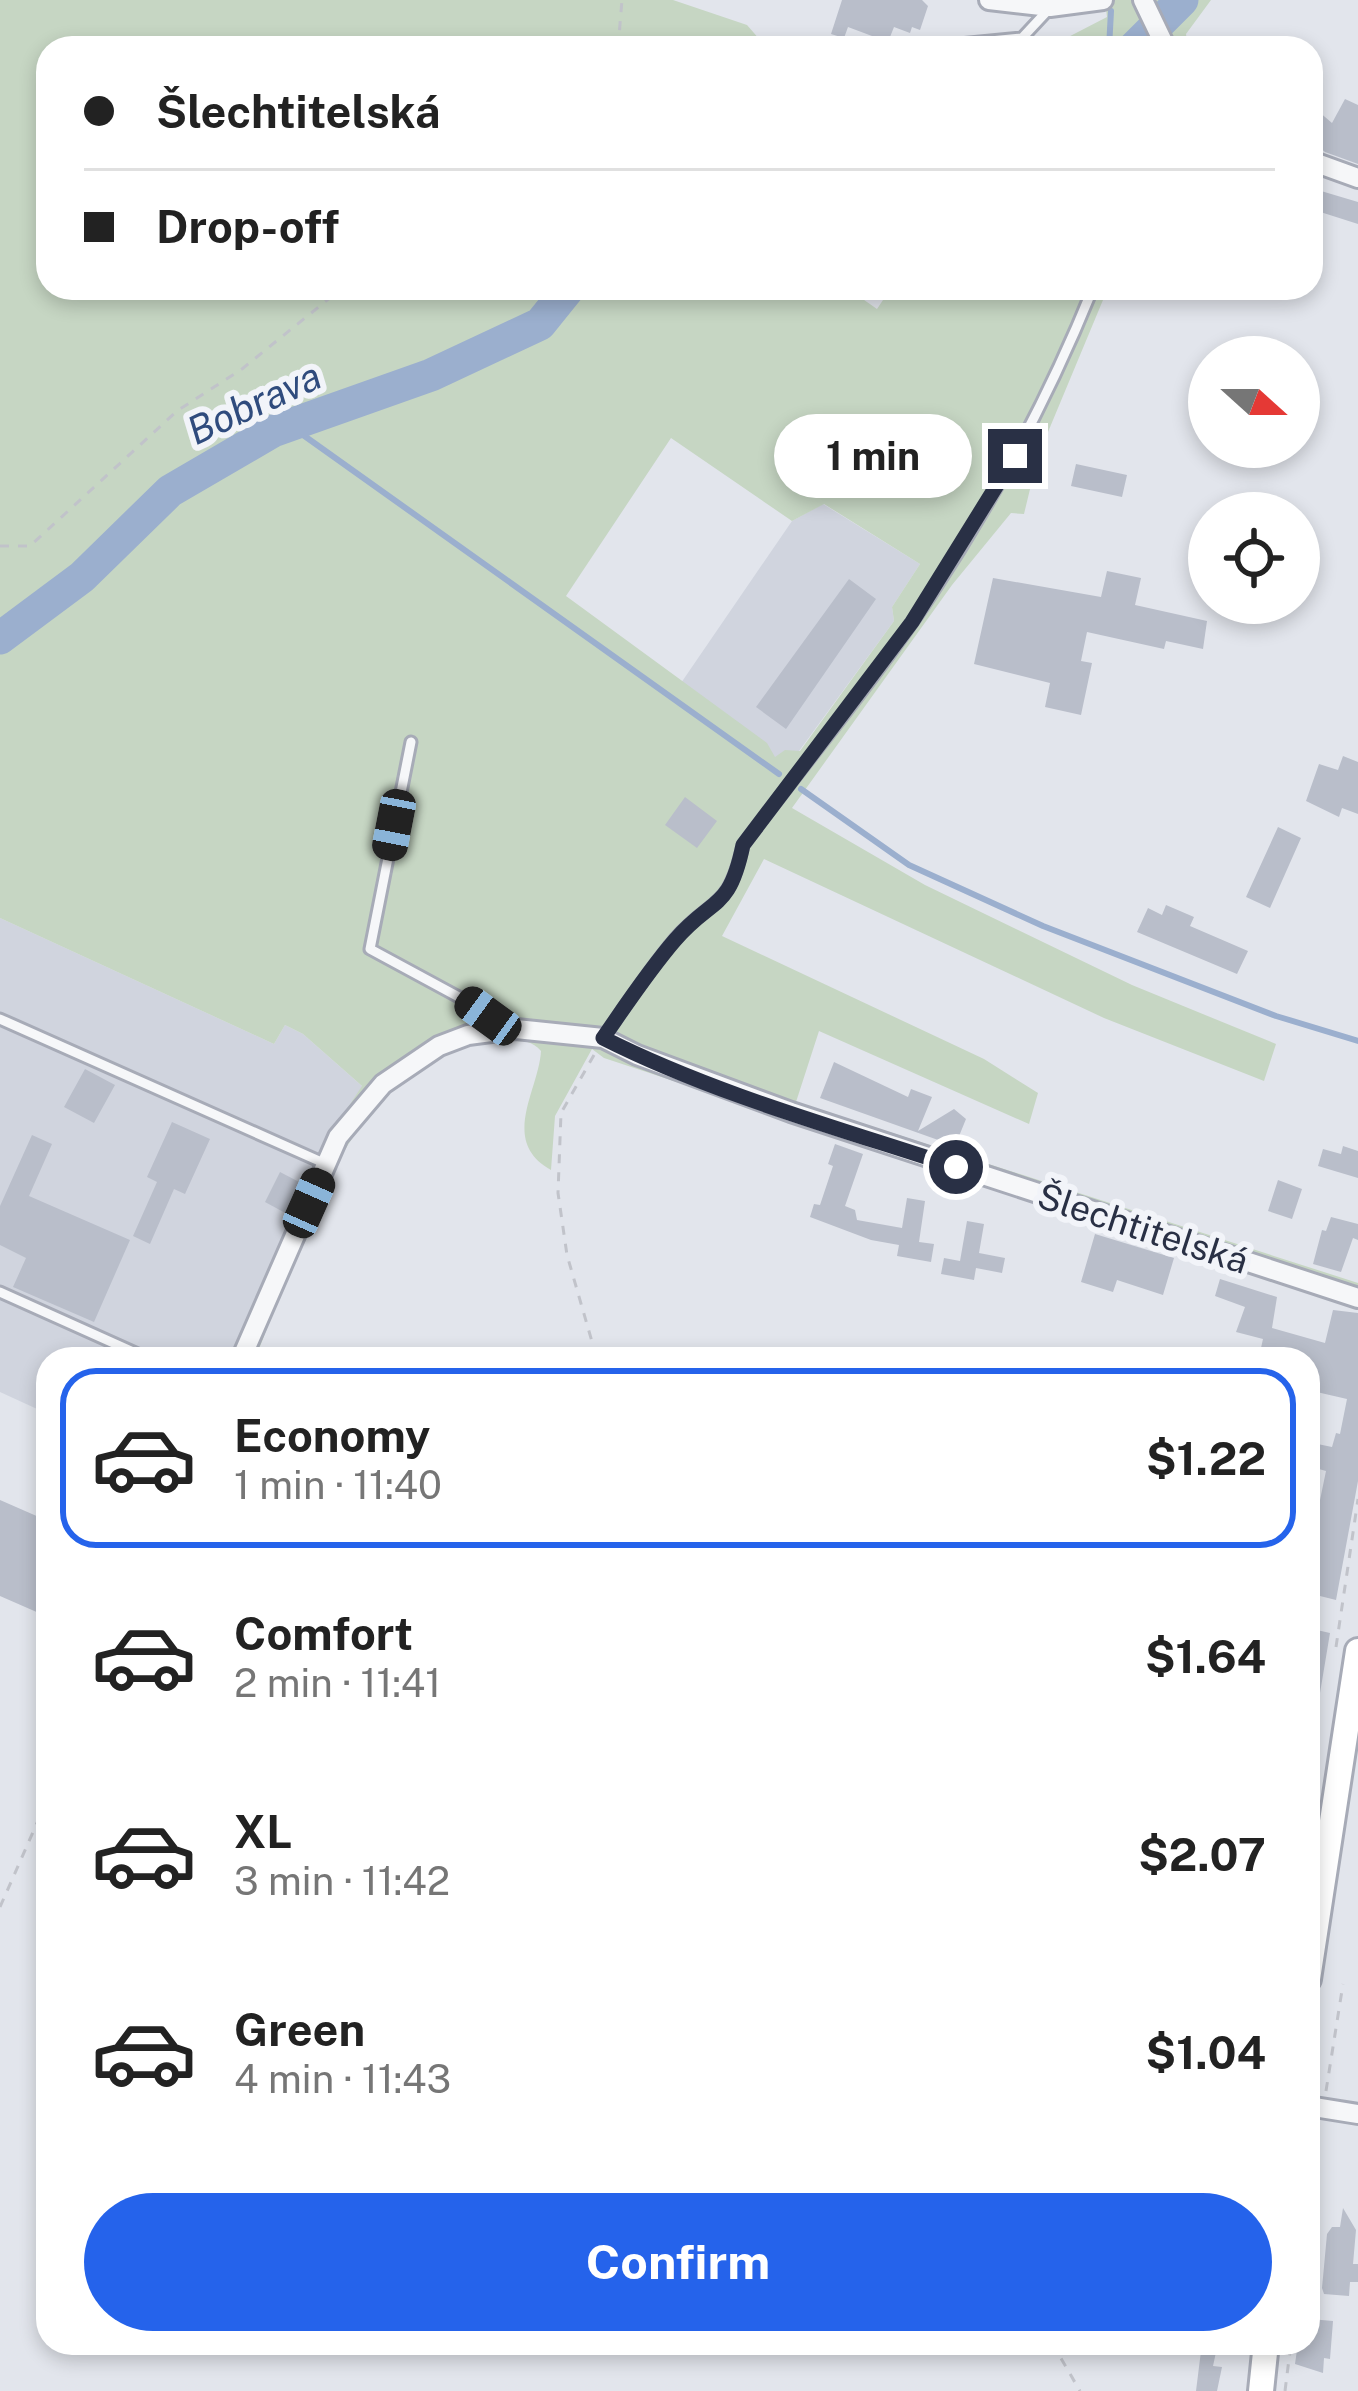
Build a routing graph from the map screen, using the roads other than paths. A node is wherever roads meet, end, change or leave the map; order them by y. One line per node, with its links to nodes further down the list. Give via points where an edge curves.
1 (989, 0): 3 (street)
2 (1100, 0): 3 (street)
3 (1050, 7): 5 (lane)
4 (1146, 7): 6 (street)
5 (1024, 36)
6 (1160, 36)
7 (1323, 165): 8 (street)
8 (1358, 178)
9 (1088, 300): 13 (lane, via 1028,433 930,596 743,845 735,884 721,903 678,936)
10 (411, 742): 12 (lane, via 370,950)
11 (0, 1018): 14 (lane)
12 (507, 1030): 13 (street, Šlechtitelská); 14 (street, Šlechtitelská, via 439,1046 383,1084)
13 (603, 1038): 16 (street, Šlechtitelská, via 791,1112)
14 (326, 1164): 18 (street, Šlechtitelská)
15 (0, 1292): 17 (lane)
16 (1358, 1298)
17 (122, 1347)
18 (246, 1347)
19 (1358, 1651): 20 (main road)
20 (1320, 1900)
21 (1320, 2108): 22 (street)
22 (1358, 2114)
23 (1265, 2355): 24 (main road)
24 (1261, 2391)

